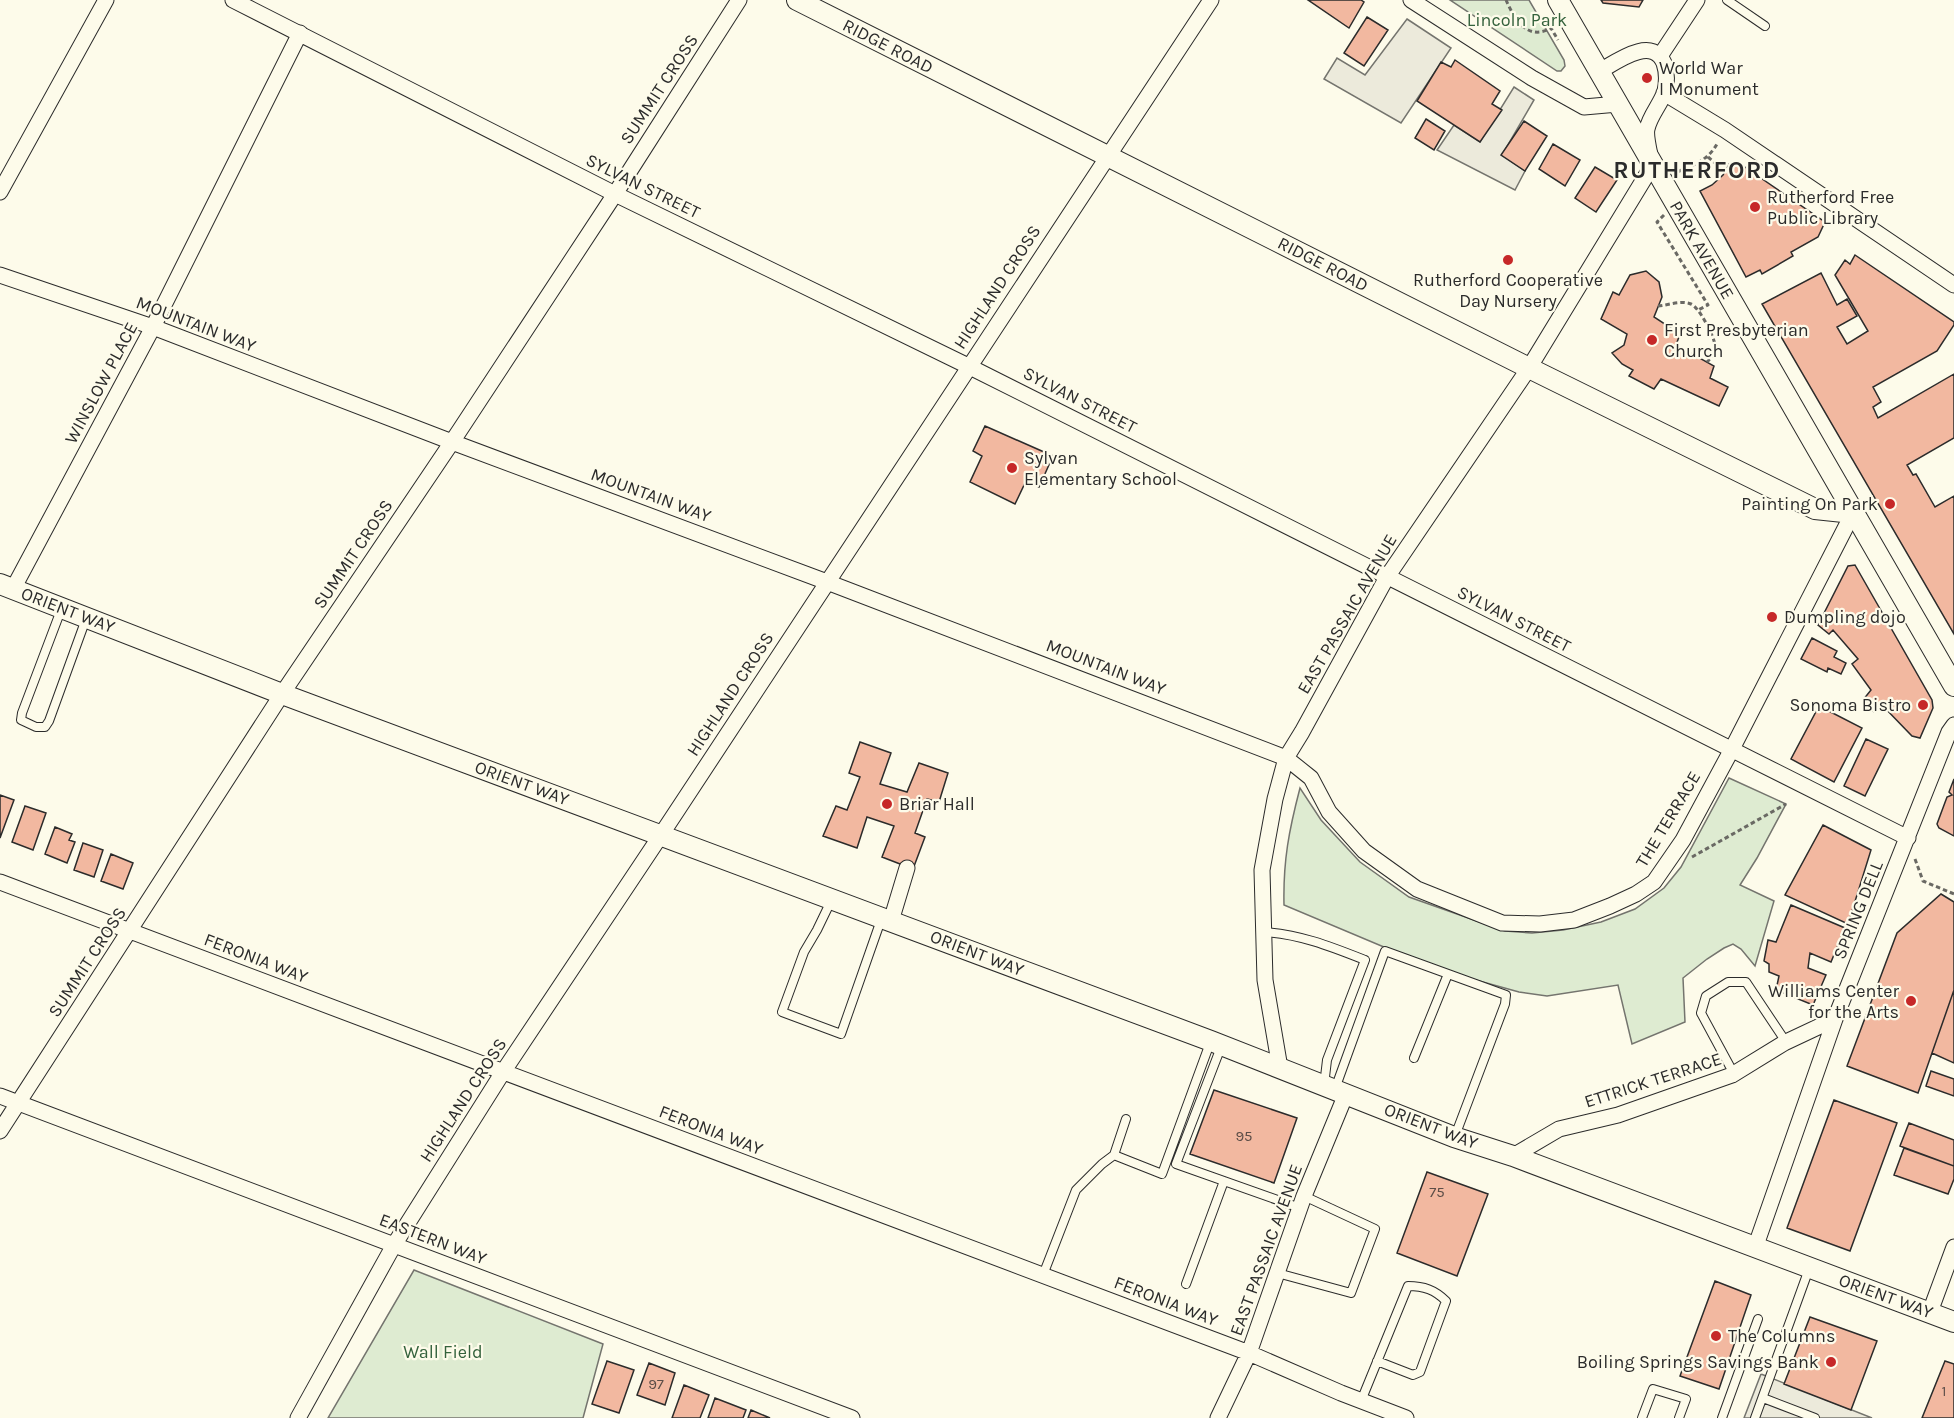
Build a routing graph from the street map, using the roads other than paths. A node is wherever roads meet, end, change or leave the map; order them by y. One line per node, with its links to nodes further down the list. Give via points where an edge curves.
1 (106, 0): 18 (street)
2 (233, 0): 11 (street, SYLVAN STREET)
3 (739, 0): 19 (street, SUMMIT CROSS)
4 (797, 0): 16 (street, RIDGE ROAD)
5 (1211, 0): 16 (street, HIGHLAND CROSS)
6 (1412, 0): 15 (street, via 1584,107)
7 (1558, 0): 13 (street, PARK AVENUE)
8 (1697, 0): 12 (street)
9 (1727, 0): 10 (lane)
10 (1765, 26)
11 (300, 33): 19 (street, SYLVAN STREET); 22 (street, WINSLOW PLACE)
12 (1660, 56): 13 (street, via 1639,51); 14 (street, via 1667,80)
13 (1600, 71): 15 (street, PARK AVENUE)
14 (1664, 93): 17 (street, via 1647,130); 21 (street)
15 (1618, 104): 17 (street, PARK AVENUE)
16 (1108, 156): 23 (street, HIGHLAND CROSS); 24 (street, RIDGE ROAD)
17 (1657, 172): 24 (street, EAST PASSAIC AVENUE); 26 (street, PARK AVENUE)
18 (0, 192)
19 (615, 194): 23 (street, SYLVAN STREET); 25 (street, SUMMIT CROSS)
20 (0, 275): 22 (street, MOUNTAIN WAY)
21 (1954, 285)
22 (153, 327): 25 (street, MOUNTAIN WAY); 29 (street, WINSLOW PLACE)
23 (968, 366): 27 (street, SYLVAN STREET); 28 (street, HIGHLAND CROSS)
24 (1529, 368): 26 (street, RIDGE ROAD, via 1815,509); 27 (street, EAST PASSAIC AVENUE)
25 (452, 442): 28 (street, MOUNTAIN WAY); 33 (street, SUMMIT CROSS)
26 (1853, 513): 32 (street, PARK AVENUE); 35 (street, THE TERRACE)
27 (1387, 577): 35 (street, SYLVAN STREET); 36 (street, EAST PASSAIC AVENUE)
28 (827, 582): 36 (street, MOUNTAIN WAY); 37 (street, HIGHLAND CROSS)
29 (6, 587): 30 (street, ORIENT WAY)
30 (62, 608): 31 (street, ORIENT WAY); 31 (lane, via 22,713 21,720 36,727 45,727 49,721)
31 (87, 618): 33 (street, ORIENT WAY)
32 (1954, 686)
33 (282, 694): 37 (street, ORIENT WAY); 43 (street, SUMMIT CROSS)
34 (1954, 725): 38 (street, SPRING DELL)
35 (1732, 749): 36 (street, THE TERRACE, via 1683,840 1654,882 1636,894 1574,920 1540,924 1502,923 1417,889 1364,851 1329,812 1311,778); 38 (street, SYLVAN STREET)
36 (1286, 758): 44 (street, EAST PASSAIC AVENUE, via 1262,870)
37 (661, 835): 41 (street, ORIENT WAY); 51 (street, HIGHLAND CROSS)
38 (1908, 838): 46 (street, SPRING DELL)
39 (907, 868): 42 (street)
40 (0, 882): 43 (street, FERONIA WAY)
41 (831, 899): 42 (street, ORIENT WAY); 42 (lane, via 804,952 782,1012 841,1034 868,956)
42 (887, 919): 48 (street, ORIENT WAY)
43 (131, 931): 51 (street, FERONIA WAY); 55 (street, SUMMIT CROSS)
44 (1264, 932): 50 (street, EAST PASSAIC AVENUE, via 1265,980); 53 (lane, via 1315,941 1365,960 1327,1060 1325,1077)
45 (1448, 974): 49 (lane); 53 (lane, via 1384,951); 58 (lane, via 1506,995)
46 (1835, 1019): 47 (street, ETTRICK TERRACE); 65 (street, SPRING DELL)
47 (1786, 1042): 52 (street, ETTRICK TERRACE); 52 (lane, via 1746,982 1728,982 1706,996 1701,1013)
48 (1216, 1044): 50 (street, ORIENT WAY); 59 (lane, via 1162,1174); 61 (lane, via 1176,1164)
49 (1414, 1058)
50 (1280, 1068): 53 (street, ORIENT WAY)
51 (503, 1072): 63 (street, HIGHLAND CROSS); 68 (street, FERONIA WAY)
52 (1734, 1074): 60 (street, ETTRICK TERRACE, via 1618,1115 1559,1129)
53 (1336, 1090): 58 (street, ORIENT WAY); 62 (street, EAST PASSAIC AVENUE)
54 (0, 1096): 55 (street, EASTERN WAY)
55 (18, 1103): 57 (street, SUMMIT CROSS); 63 (street, EASTERN WAY)
56 (1126, 1119): 59 (lane)
57 (0, 1131)
58 (1455, 1137): 60 (street, ORIENT WAY)
59 (1114, 1155): 68 (lane, via 1077,1190)
60 (1513, 1156): 65 (street, ORIENT WAY)
61 (1224, 1181): 62 (lane); 69 (lane)
62 (1302, 1202): 67 (street, EAST PASSAIC AVENUE); 67 (lane, via 1375,1229 1351,1293)
63 (394, 1245): 77 (street, HIGHLAND CROSS); 78 (street, EASTERN WAY)
64 (1954, 1247): 70 (street)
65 (1755, 1248): 66 (street, ORIENT WAY)
66 (1809, 1268): 70 (street, ORIENT WAY); 75 (lane)
67 (1277, 1273): 73 (street, EAST PASSAIC AVENUE)
68 (1043, 1275): 73 (street, FERONIA WAY)
69 (1186, 1284)
70 (1930, 1312): 72 (street, ORIENT WAY)
71 (1758, 1319): 83 (lane)
72 (1954, 1322)
73 (1249, 1353): 76 (street, FERONIA WAY); 79 (street, EAST PASSAIC AVENUE)
74 (1377, 1361): 74 (lane, via 1408,1286 1421,1286 1446,1301 1420,1372 1413,1375); 76 (lane)
75 (1763, 1398): 84 (lane); 85 (lane)
76 (1361, 1401): 80 (street, FERONIA WAY)
77 (298, 1418)
78 (852, 1418)
79 (1218, 1418)
80 (1406, 1418)
81 (1642, 1418): 82 (lane, via 1653,1389 1686,1399)
82 (1679, 1418)
83 (1722, 1418)
84 (1755, 1418)
85 (1815, 1418)

